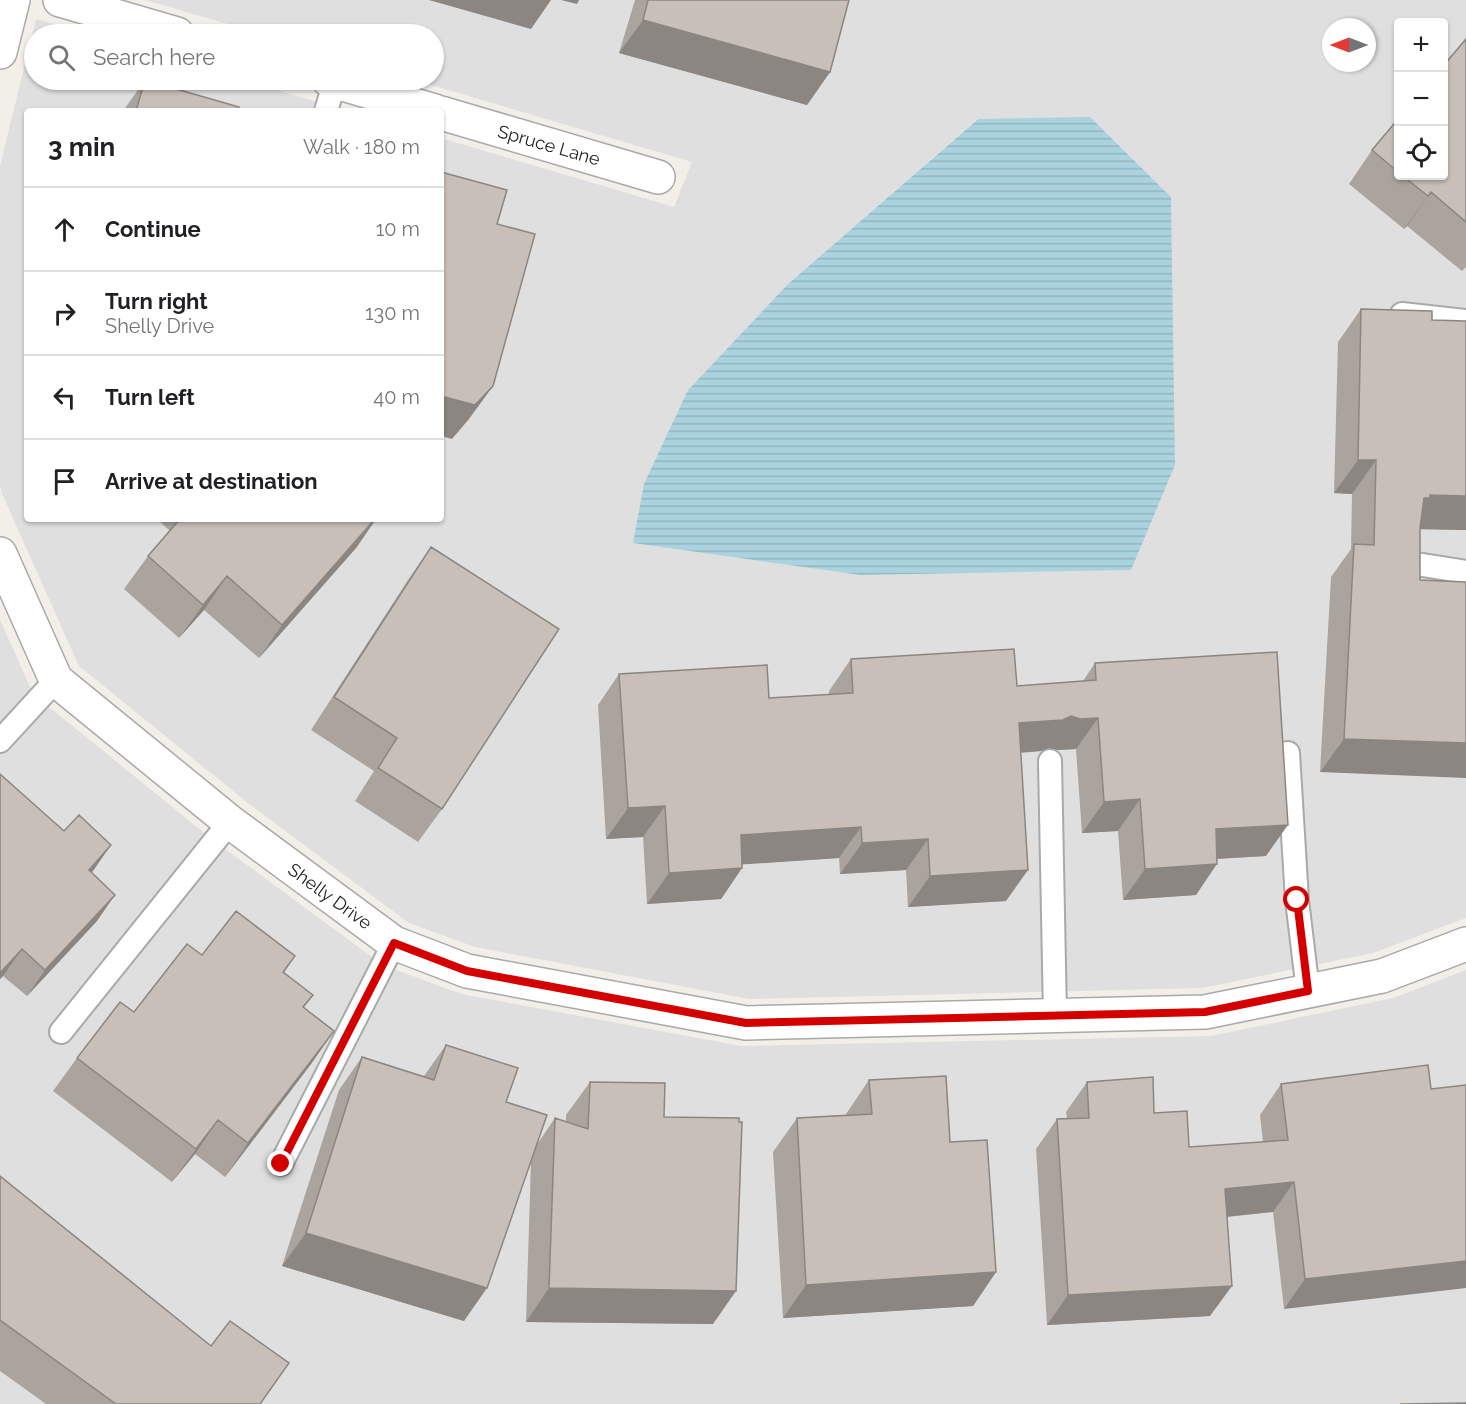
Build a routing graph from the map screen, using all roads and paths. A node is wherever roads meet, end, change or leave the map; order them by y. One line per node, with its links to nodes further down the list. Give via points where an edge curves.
1 (13, 0): 4 (street)
2 (60, 0): 3 (street)
3 (143, 24)
4 (0, 52)
5 (330, 91): 6 (street)
6 (419, 108)
7 (444, 114): 8 (street, Spruce Lane)
8 (657, 177)
9 (1382, 312): 10 (lane)
10 (1466, 321)
11 (0, 554): 14 (street, Shelly Drive)
12 (1410, 564): 13 (lane)
13 (1466, 572)
14 (56, 680): 15 (lane); 18 (street, Shelly Drive)
15 (0, 741)
16 (1288, 753): 21 (lane, via 1297,900)
17 (1050, 761): 22 (lane)
18 (230, 822): 19 (street, Shelly Drive); 23 (lane)
19 (394, 943): 22 (street, Shelly Drive, via 467,971 746,1023); 24 (lane)
20 (1466, 944): 21 (street, Shelly Drive, via 1382,976)
21 (1308, 991): 22 (street, Shelly Drive, via 1205,1012)
22 (1055, 1016)
23 (61, 1032)
24 (281, 1164)

